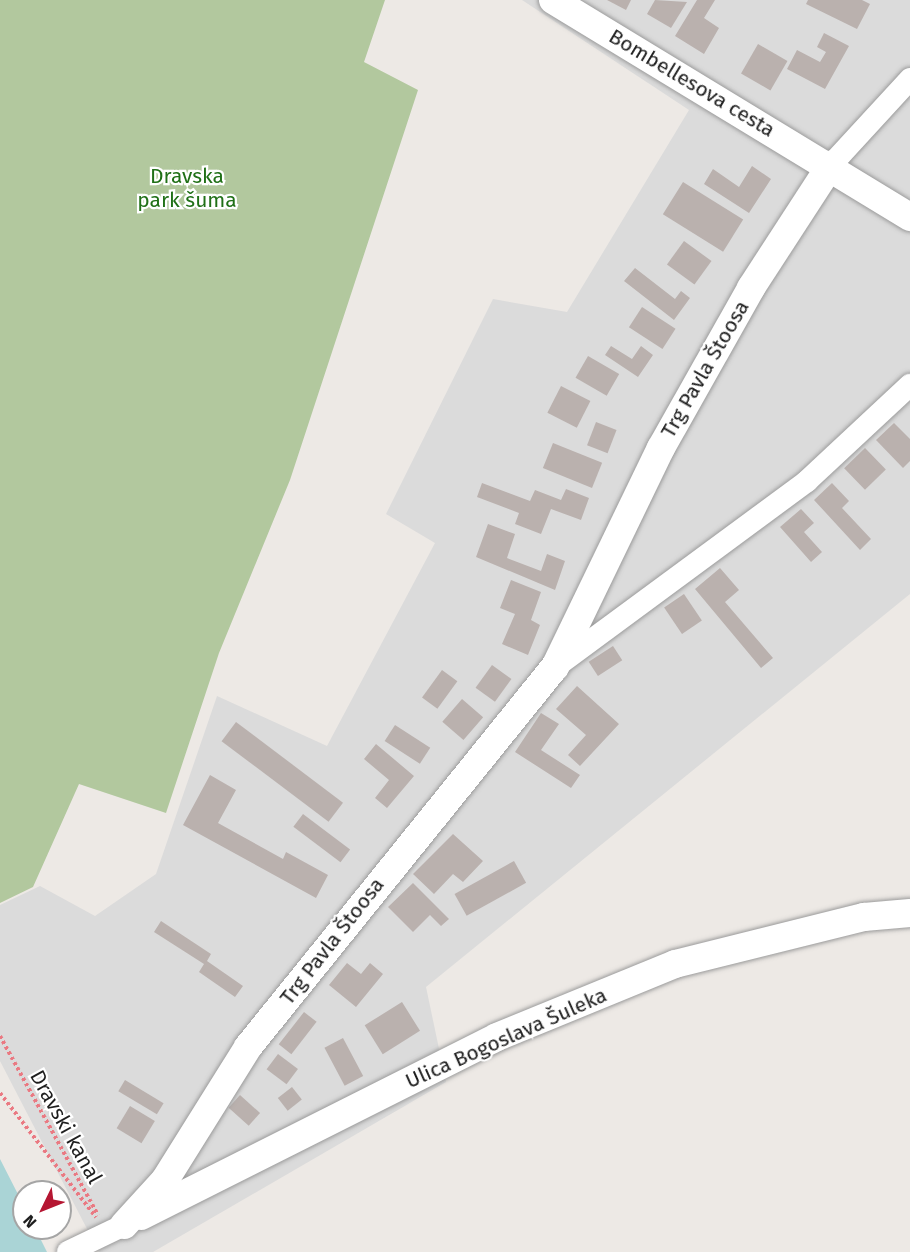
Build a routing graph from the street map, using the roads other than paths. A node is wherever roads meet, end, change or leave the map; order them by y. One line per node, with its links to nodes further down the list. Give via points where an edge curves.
1 (554, 0): 3 (street, Bombellesova cesta)
2 (910, 79): 3 (street)
3 (831, 165): 4 (street); 6 (street, Trg Pavla Štoosa, via 751,288 661,448)
4 (910, 217)
5 (910, 385): 6 (street, Trg Pavla Štoosa, via 807,481)
6 (555, 667): 8 (street, Trg Pavla Štoosa, via 248,1047 165,1180)
7 (910, 913): 8 (street, Ulica Bogoslava Šuleka, via 864,916 675,964 497,1038)
8 (116, 1228): 9 (street)
9 (77, 1248)

